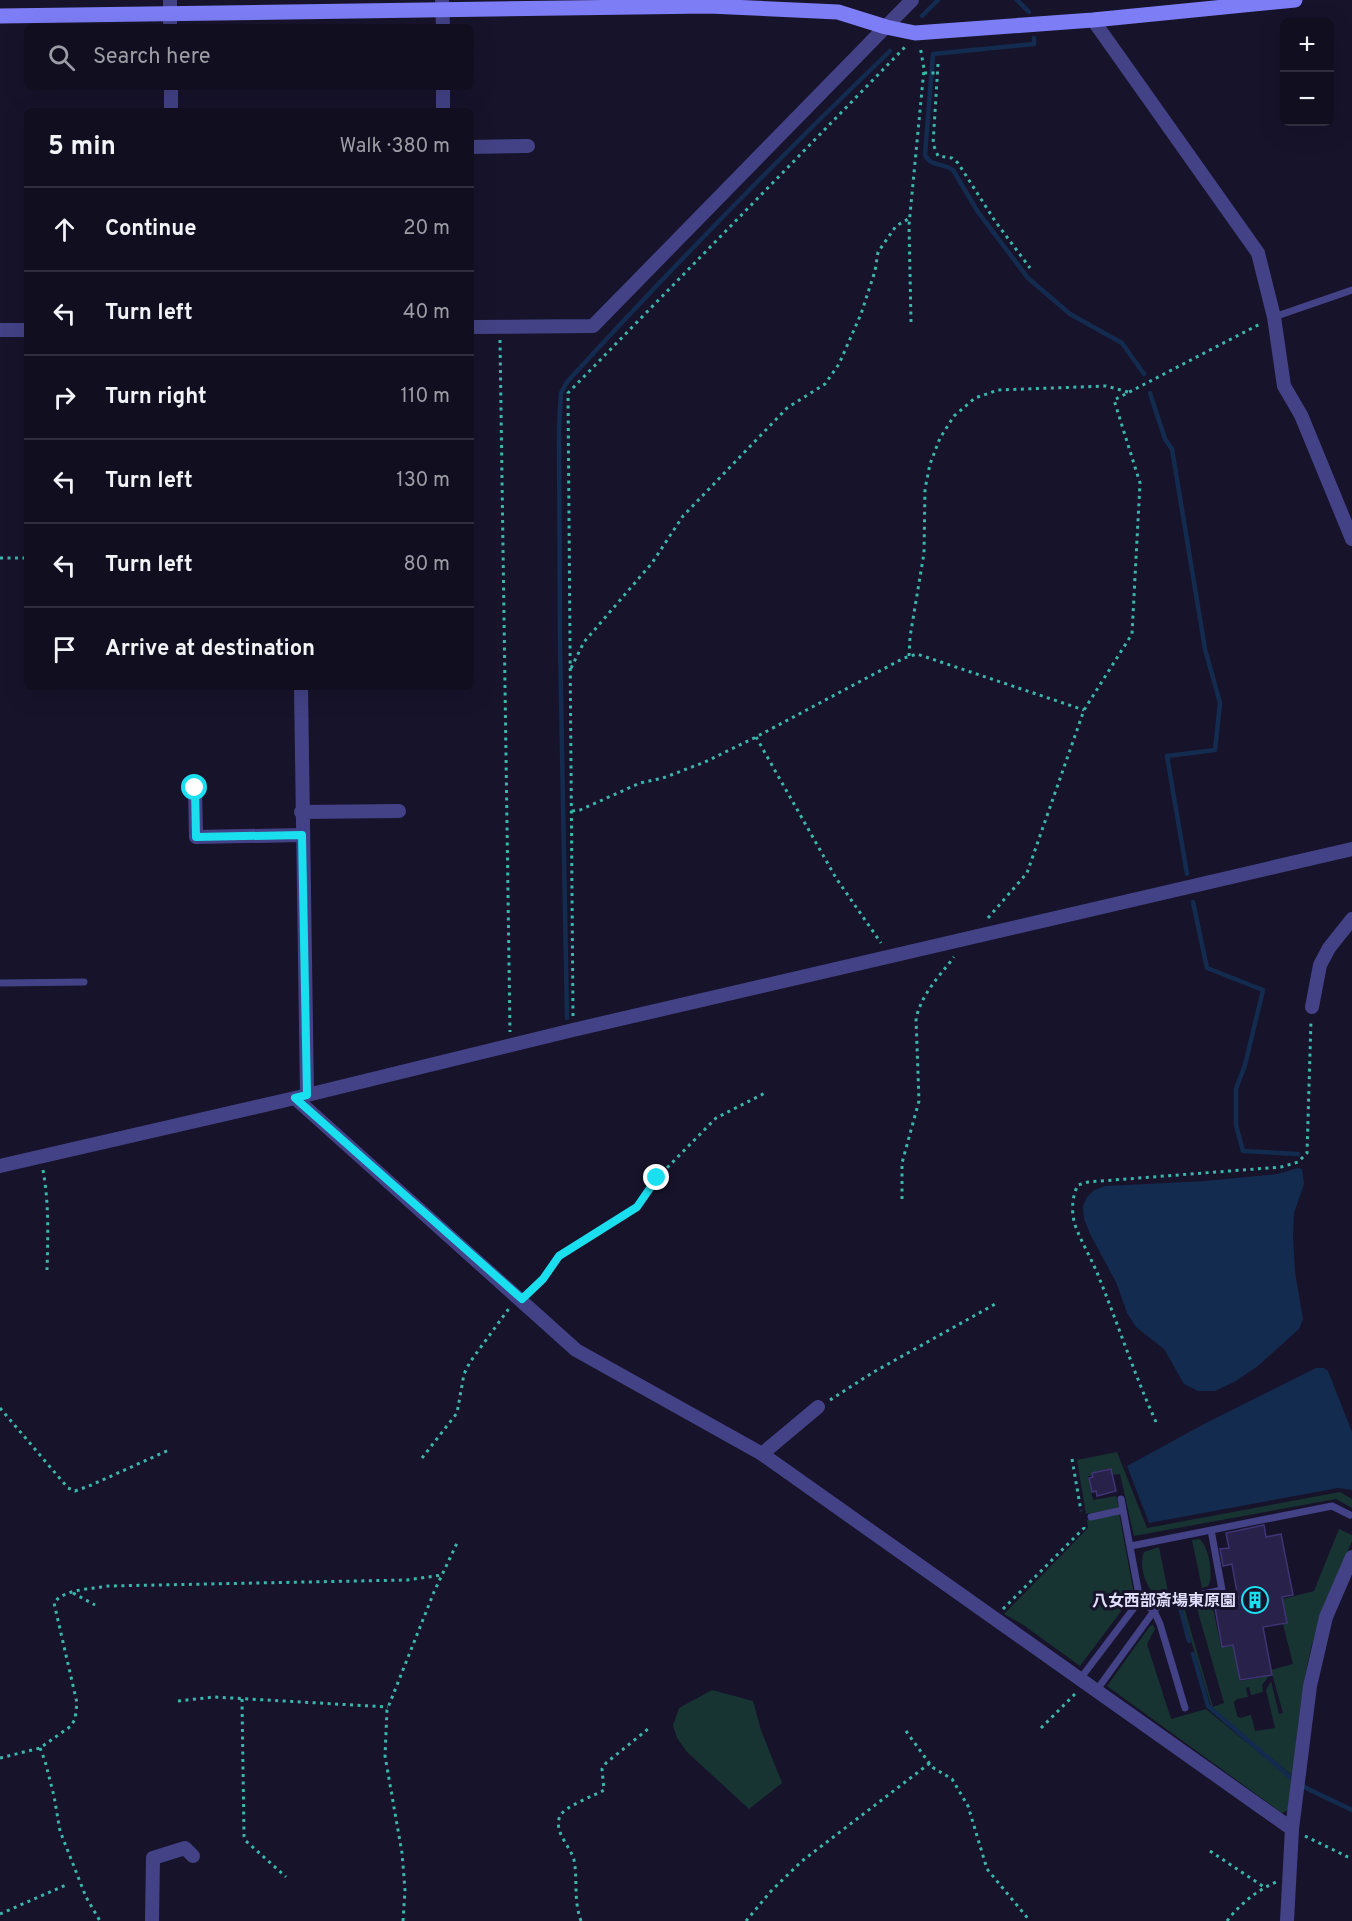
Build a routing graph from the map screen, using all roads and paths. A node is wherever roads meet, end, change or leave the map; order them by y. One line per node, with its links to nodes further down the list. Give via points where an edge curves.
1 (912, 0): 9 (street)
2 (1295, 0): 7 (main road)
3 (709, 3): 4 (main road); 9 (main road, via 838,12)
4 (442, 5): 5 (main road); 8 (street)
5 (170, 14): 6 (main road)
6 (0, 16)
7 (1093, 20): 10 (main road); 23 (street, via 1258,253)
8 (443, 24)
9 (886, 27): 10 (main road); 25 (street, via 593,326)
10 (917, 33): 12 (path); 34 (path, via 568,393)
11 (938, 64): 13 (path)
12 (923, 73): 13 (path); 20 (path)
13 (937, 73): 21 (path, via 935,150 938,156 958,163)
14 (171, 90): 16 (street)
15 (443, 90): 17 (street)
16 (171, 108)
17 (443, 108)
18 (528, 146): 19 (street)
19 (474, 147)
20 (910, 218): 24 (path); 34 (path, via 896,226 878,252 861,314 839,364 825,384 787,408 683,516 651,563 584,642)
21 (1030, 268)
22 (1352, 290): 23 (lane)
23 (1274, 317): 29 (path); 30 (street, via 1284,386 1301,415)
24 (911, 322)
25 (500, 326): 26 (street); 52 (path)
26 (474, 327)
27 (0, 330): 28 (street)
28 (24, 330)
29 (1130, 392): 33 (path, via 1106,386 998,390 975,398 954,416 940,438 925,489 924,553); 36 (path, via 1114,400 1140,483 1132,634)
30 (1352, 539)
31 (0, 558): 32 (path)
32 (24, 558)
33 (909, 656): 36 (path, via 917,654); 37 (path)
34 (570, 669): 40 (path)
35 (301, 690): 41 (street)
36 (1084, 710): 45 (path, via 1027,873)
37 (756, 737): 40 (path, via 682,772 640,783); 47 (path, via 836,878)
38 (195, 788): 42 (street, via 196,837)
39 (399, 811): 41 (street)
40 (571, 811): 51 (path)
41 (301, 812): 42 (street)
42 (302, 835): 54 (street)
43 (1352, 849): 45 (street)
44 (1352, 919): 50 (street, via 1320,965)
45 (975, 938): 46 (street)
46 (958, 941): 47 (street); 57 (path, via 954,957 927,991 916,1018 919,1101 902,1163)
47 (888, 958): 51 (street)
48 (84, 982): 49 (lane)
49 (0, 983)
50 (1312, 1007): 63 (path, via 1307,1153 1298,1162 1281,1167 1088,1182 1078,1185 1074,1193 1075,1224)
51 (573, 1030): 52 (street)
52 (510, 1046): 54 (street)
53 (765, 1092): 59 (path, via 716,1118 657,1178 637,1207 559,1256 543,1279)
54 (301, 1097): 55 (street); 59 (street)
55 (40, 1157): 56 (street); 58 (path, via 49,1225)
56 (0, 1166)
57 (902, 1199)
58 (47, 1270)
59 (520, 1298): 65 (street, via 576,1350); 66 (path, via 470,1362 457,1413)
60 (997, 1302): 61 (path)
61 (818, 1407): 65 (street)
62 (0, 1408): 64 (path, via 68,1488 75,1491)
63 (1156, 1422)
64 (169, 1450)
65 (762, 1455): 81 (street)
66 (422, 1458)
67 (1072, 1459): 81 (path, via 1084,1528)
68 (1121, 1499): 69 (lane)
69 (1124, 1510): 71 (lane); 74 (lane)
70 (1350, 1515): 72 (lane, via 1332,1506)
71 (1091, 1516)
72 (1211, 1530): 74 (lane); 80 (lane, via 1222,1590 1161,1603)
73 (457, 1543): 76 (path)
74 (1131, 1546): 78 (lane)
75 (1352, 1557): 93 (street, via 1326,1617 1310,1686)
76 (442, 1575): 77 (path, via 407,1580 108,1586); 85 (path)
77 (72, 1593): 79 (path); 90 (path, via 54,1603 77,1703 75,1719)
78 (1140, 1600): 80 (lane); 82 (lane)
79 (95, 1605)
80 (1154, 1611): 82 (lane); 86 (lane)
81 (994, 1619): 82 (street)
82 (1087, 1684): 87 (path); 93 (street)
83 (242, 1698): 84 (path); 85 (path); 98 (path, via 244,1836)
84 (178, 1701)
85 (388, 1707): 104 (path, via 385,1756 402,1852)
86 (1185, 1708)
87 (1041, 1728)
88 (648, 1729): 105 (path, via 606,1763 602,1769 604,1790 565,1810 559,1818 559,1828 574,1859 576,1906)
89 (906, 1731): 92 (path)
90 (40, 1748): 91 (path); 102 (path, via 60,1832)
91 (0, 1758)
92 (930, 1763): 106 (path, via 802,1861); 107 (path, via 952,1779 968,1806 987,1869)
93 (1292, 1829): 96 (path); 97 (street)
94 (1210, 1851): 100 (path)
95 (193, 1857): 103 (street, via 185,1848 153,1858)
96 (1352, 1859)
97 (1288, 1876): 100 (path); 109 (street)
98 (286, 1877)
99 (66, 1885): 101 (path)
100 (1265, 1887): 108 (path, via 1238,1906)
101 (0, 1914)
102 (100, 1921)
103 (152, 1921)
104 (403, 1921)
105 (581, 1921)
106 (746, 1921)
107 (1030, 1921)
108 (1227, 1921)
109 (1287, 1921)

